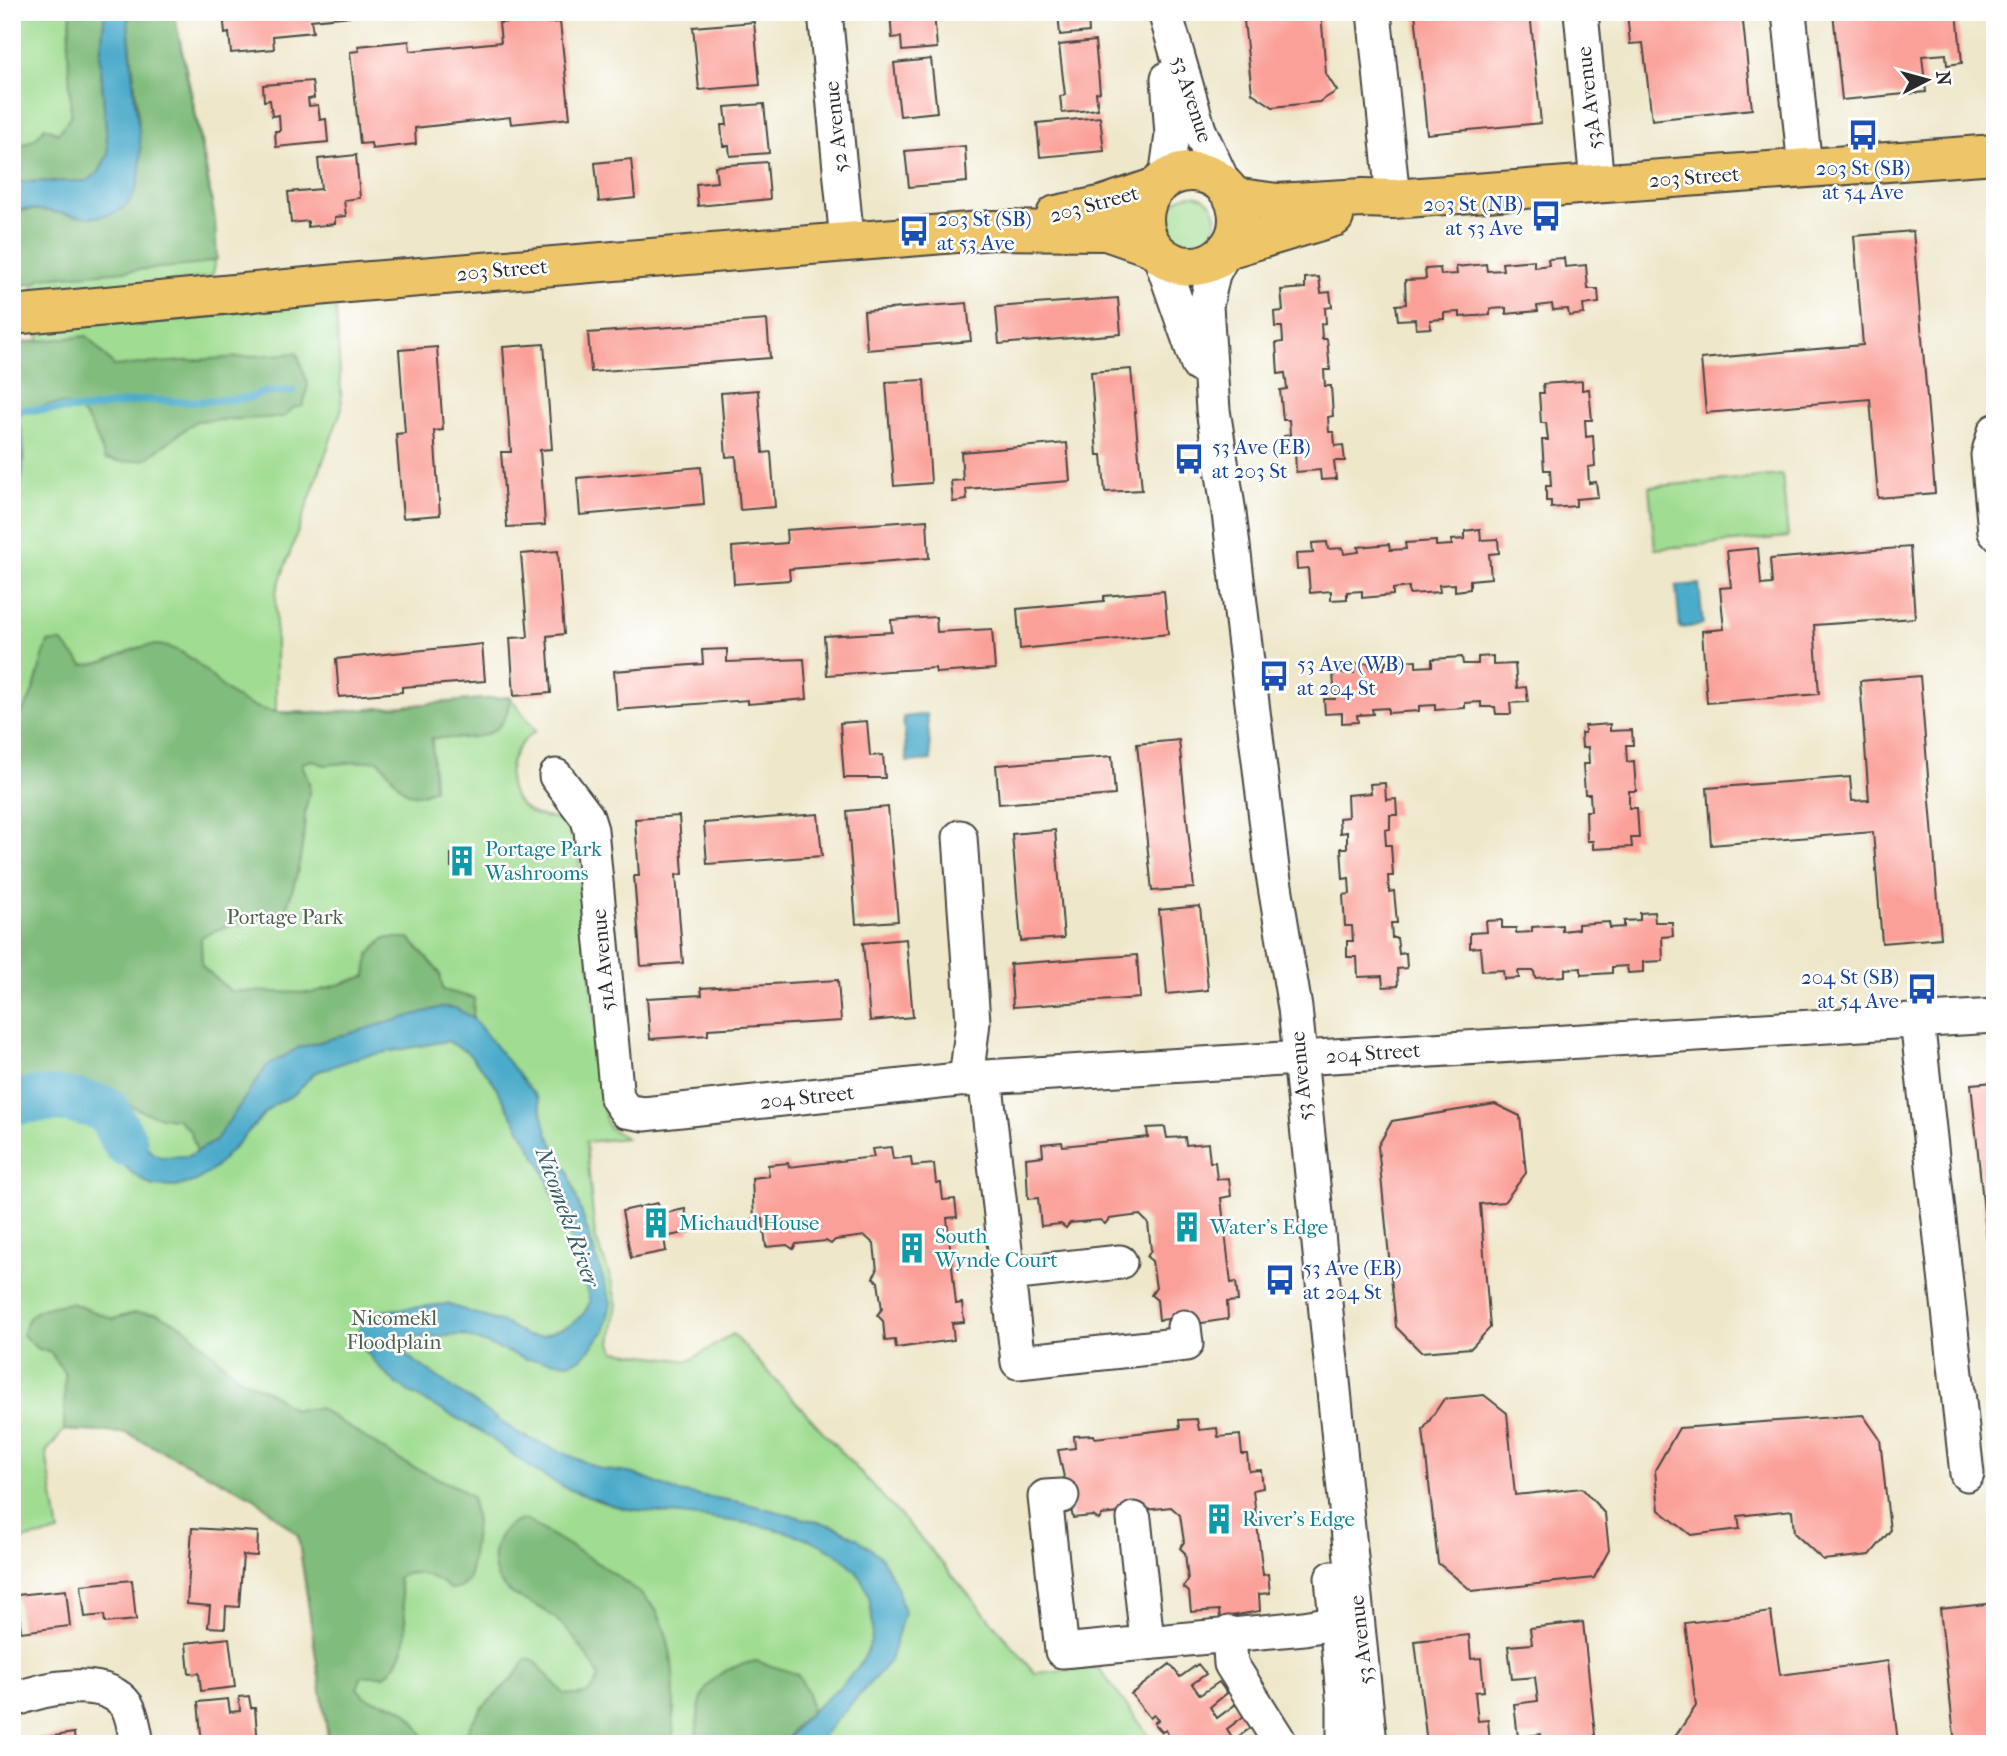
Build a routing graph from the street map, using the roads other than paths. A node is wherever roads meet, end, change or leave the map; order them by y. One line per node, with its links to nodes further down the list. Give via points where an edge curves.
1 (825, 12): 13 (street, 52 Avenue)
2 (1165, 12): 8 (street, 53 Avenue, via 1172,135); 10 (street, 53 Avenue, via 1199,130)
3 (1374, 12): 11 (street)
4 (1581, 12): 9 (street, 53A Avenue)
5 (1789, 12): 7 (street)
6 (1995, 154): 7 (main road, 203 Street)
7 (1805, 168): 9 (main road, 203 Street)
8 (1160, 183): 10 (main road, via 1181,172 1196,171); 12 (main road, 203 Street, via 1104,205); 14 (main road, via 1146,202 1143,217)
9 (1597, 184): 11 (main road, 203 Street)
10 (1229, 190): 11 (main road, 203 Street, via 1277,203); 15 (main road, via 1238,212 1238,228)
11 (1393, 200): 15 (main road, 203 Street)
12 (993, 230): 13 (main road, 203 Street); 14 (main road, 203 Street, via 1106,231)
13 (847, 242): 16 (main road, 203 Street)
14 (1156, 251): 15 (main road, via 1178,265 1194,267); 17 (street, 53 Avenue)
15 (1225, 252): 17 (street, 53 Avenue, via 1213,274 1206,306)
16 (24, 314)
17 (1213, 411): 22 (street, 53 Avenue)
18 (1995, 431): 19 (street, via 1988,455)
19 (1995, 532)
20 (556, 776): 27 (street, 51A Avenue, via 587,817 591,830 615,1084)
21 (960, 837): 26 (street)
22 (1272, 868): 25 (street, 53 Avenue, via 1295,1008); 25 (street, 53 Avenue, via 1275,1015)
23 (1995, 1016): 24 (street, 204 Street)
24 (1917, 1020): 25 (street, 204 Street); 31 (street)
25 (1289, 1058): 26 (street, 204 Street); 34 (street, 53 Avenue, via 1323,1461)
26 (976, 1078): 27 (street, 204 Street, via 644,1114); 29 (street)
27 (626, 1111)
28 (1120, 1262): 29 (street)
29 (1008, 1274): 30 (street, via 1018,1362 1186,1344)
30 (1184, 1326)
31 (1967, 1474)
32 (1062, 1496): 36 (street, via 1045,1497 1062,1651)
33 (1134, 1519): 36 (street)
34 (1347, 1620): 35 (street); 40 (street, 53 Avenue); 41 (street, 53 Avenue)
35 (1229, 1633): 36 (street); 38 (street, via 1231,1664)
36 (1147, 1641)
37 (12, 1700): 39 (street, via 30,1693 107,1690 127,1707)
38 (1278, 1739)
39 (136, 1744)
40 (1344, 1744)
41 (1370, 1744)

